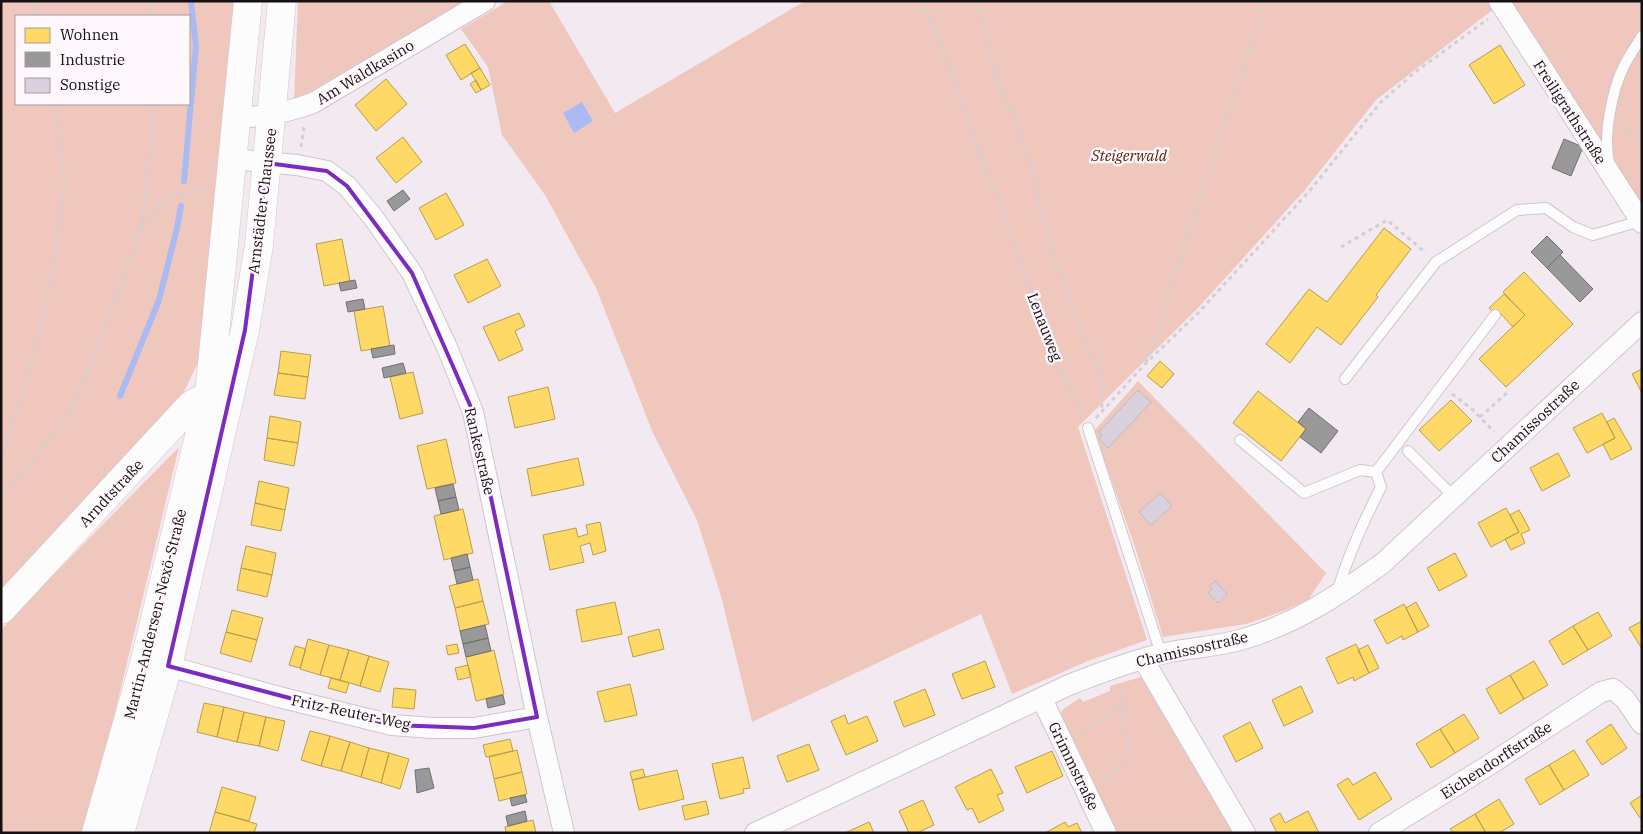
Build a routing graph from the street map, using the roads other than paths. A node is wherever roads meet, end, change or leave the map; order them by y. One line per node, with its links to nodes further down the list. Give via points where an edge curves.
1 (248, 1): 7 (main road, Arnstädter Chaussee)
2 (282, 1): 6 (main road, Arnstädter Chaussee)
3 (485, 1): 6 (street, Am Waldkasino, via 313,103)
4 (1503, 8): 10 (street, Freiligrathstraße)
5 (1642, 36): 10 (lane, via 1623,67 1613,99 1606,139)
6 (272, 115): 7 (street, Am Waldkasino); 9 (main road, Arnstädter Chaussee)
7 (236, 118): 8 (main road, Arnstädter Chaussee)
8 (232, 158): 9 (street, Rankestraße); 15 (main road, Arnstädter Chaussee)
9 (267, 162): 15 (main road, Arnstädter Chaussee, via 259,246 245,330); 26 (street, Rankestraße, via 327,171 347,186 412,273 473,412)
10 (1612, 177): 11 (street, Freiligrathstraße)
11 (1641, 222): 14 (lane, via 1594,236 1573,227 1546,208 1517,210 1436,262)
12 (1495, 315): 19 (lane)
13 (1642, 322): 20 (street, Chamissostraße)
14 (1345, 379)
15 (220, 397): 22 (main road, Arndtstraße, via 191,405); 24 (main road, Martin-Andersen-Nexö-Straße); 28 (main road, Martin-Andersen-Nexö-Straße)
16 (1088, 428): 23 (lane)
17 (1240, 440): 19 (lane, via 1304,493 1360,470)
18 (1408, 451): 20 (lane)
19 (1376, 472): 21 (lane, via 1381,487 1354,542)
20 (1454, 497): 21 (street, Chamissostraße, via 1383,563)
21 (1336, 596): 23 (street, Chamissostraße, via 1294,620 1239,640)
22 (1, 610)
23 (1152, 657): 25 (street, Chamissostraße, via 1071,684); 33 (street)
24 (168, 666): 26 (street, Fritz-Reuter-Weg, via 392,724 474,728); 29 (main road, Martin-Andersen-Nexö-Straße)
25 (1042, 699): 31 (street, Chamissostraße); 32 (street, Grimmstraße)
26 (537, 717): 30 (street, Rankestraße)
27 (1642, 724): 34 (street, Eichendorffstraße, via 1625,698 1613,689 1601,692)
28 (96, 833)
29 (120, 833)
30 (564, 833)
31 (755, 833)
32 (1106, 833)
33 (1245, 833)
34 (1379, 833)

